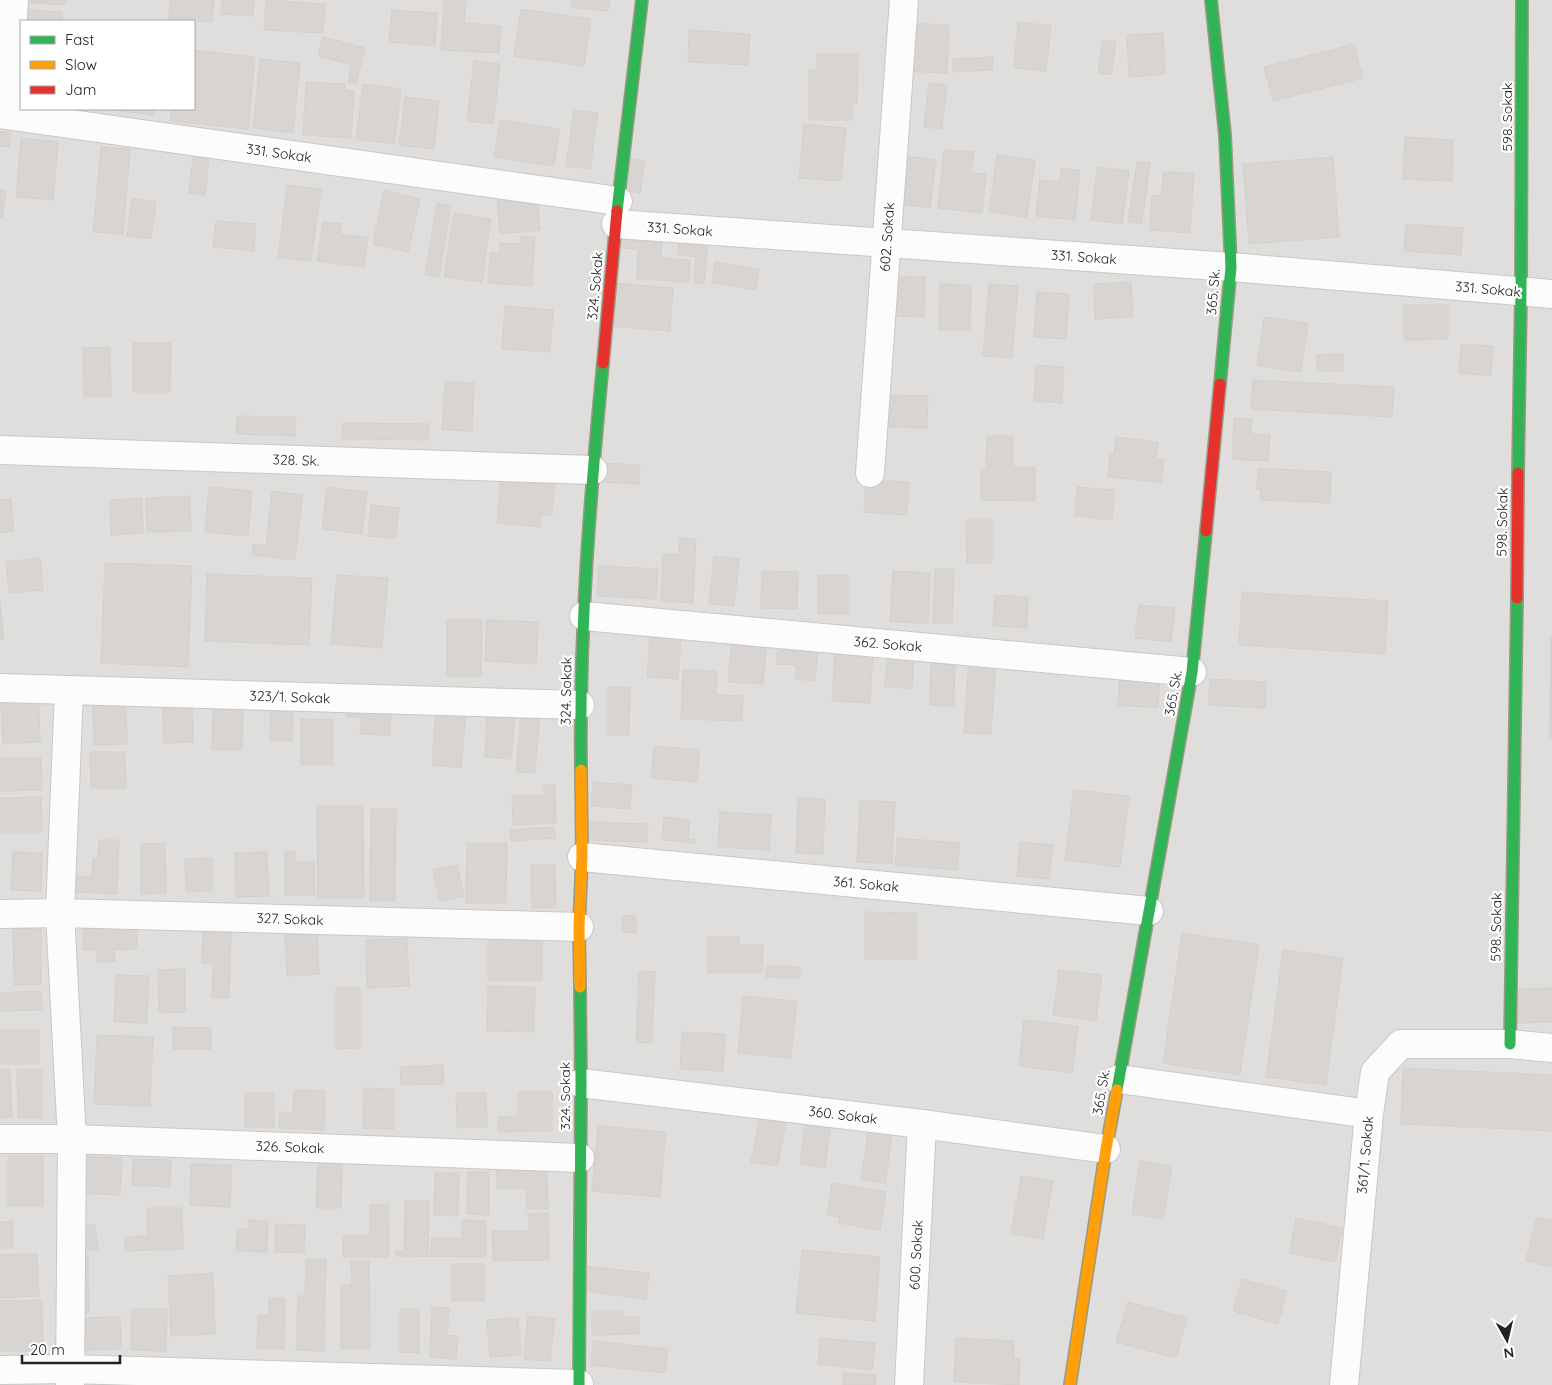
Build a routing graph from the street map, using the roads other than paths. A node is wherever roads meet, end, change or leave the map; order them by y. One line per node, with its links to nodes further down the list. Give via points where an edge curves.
1 (14, 0): 6 (street)
2 (642, 0): 7 (street, 324. Sokak)
3 (904, 0): 8 (street, 602. Sokak)
4 (1211, 0): 9 (street, 365. Sk., via 1225,135)
5 (1522, 0): 10 (street, 598. Sokak)
6 (3, 114): 7 (street, 331. Sokak)
7 (617, 213): 8 (street, 331. Sokak); 13 (street, 324. Sokak)
8 (887, 243): 9 (street, 331. Sokak); 14 (street, 602. Sokak)
9 (1231, 267): 10 (street, 331. Sokak); 16 (street, 365. Sk.)
10 (1521, 292): 11 (street, 331. Sokak); 25 (street, 598. Sokak)
11 (1552, 294)
12 (0, 450): 13 (street, 328. Sk.)
13 (593, 470): 15 (street, 324. Sokak)
14 (870, 473)
15 (584, 616): 16 (street, 362. Sokak); 19 (street, 324. Sokak)
16 (1192, 672): 21 (street, 365. Sk.)
17 (0, 688): 18 (street, 323/1. Sokak)
18 (69, 690): 19 (street, 323/1. Sokak); 22 (street)
19 (580, 705): 20 (street, 324. Sokak)
20 (582, 858): 21 (street, 361. Sokak); 24 (street, 324. Sokak)
21 (1149, 911): 27 (street, 365. Sk.)
22 (60, 913): 23 (street, 327. Sokak); 24 (street, 327. Sokak); 31 (street)
23 (0, 914)
24 (579, 927): 28 (street, 324. Sokak)
25 (1510, 1044): 26 (street, 361/1. Sokak); 29 (street, 361/1. Sokak, via 1401,1044 1375,1072)
26 (1552, 1048)
27 (1119, 1079): 29 (street); 33 (street, 365. Sk.)
28 (581, 1083): 30 (street, 360. Sokak); 34 (street, 324. Sokak)
29 (1369, 1114): 40 (street, 361/1. Sokak)
30 (922, 1124): 33 (street, 360. Sokak); 38 (street, 600. Sokak)
31 (72, 1139): 32 (street, 326. Sokak); 34 (street, 326. Sokak); 36 (street)
32 (0, 1140)
33 (1106, 1149): 39 (street, 365. Sk.)
34 (580, 1158): 37 (street, 324. Sokak)
35 (0, 1370): 36 (street)
36 (70, 1377): 37 (street)
37 (579, 1384)
38 (909, 1385)
39 (1070, 1385)
40 (1344, 1385)

